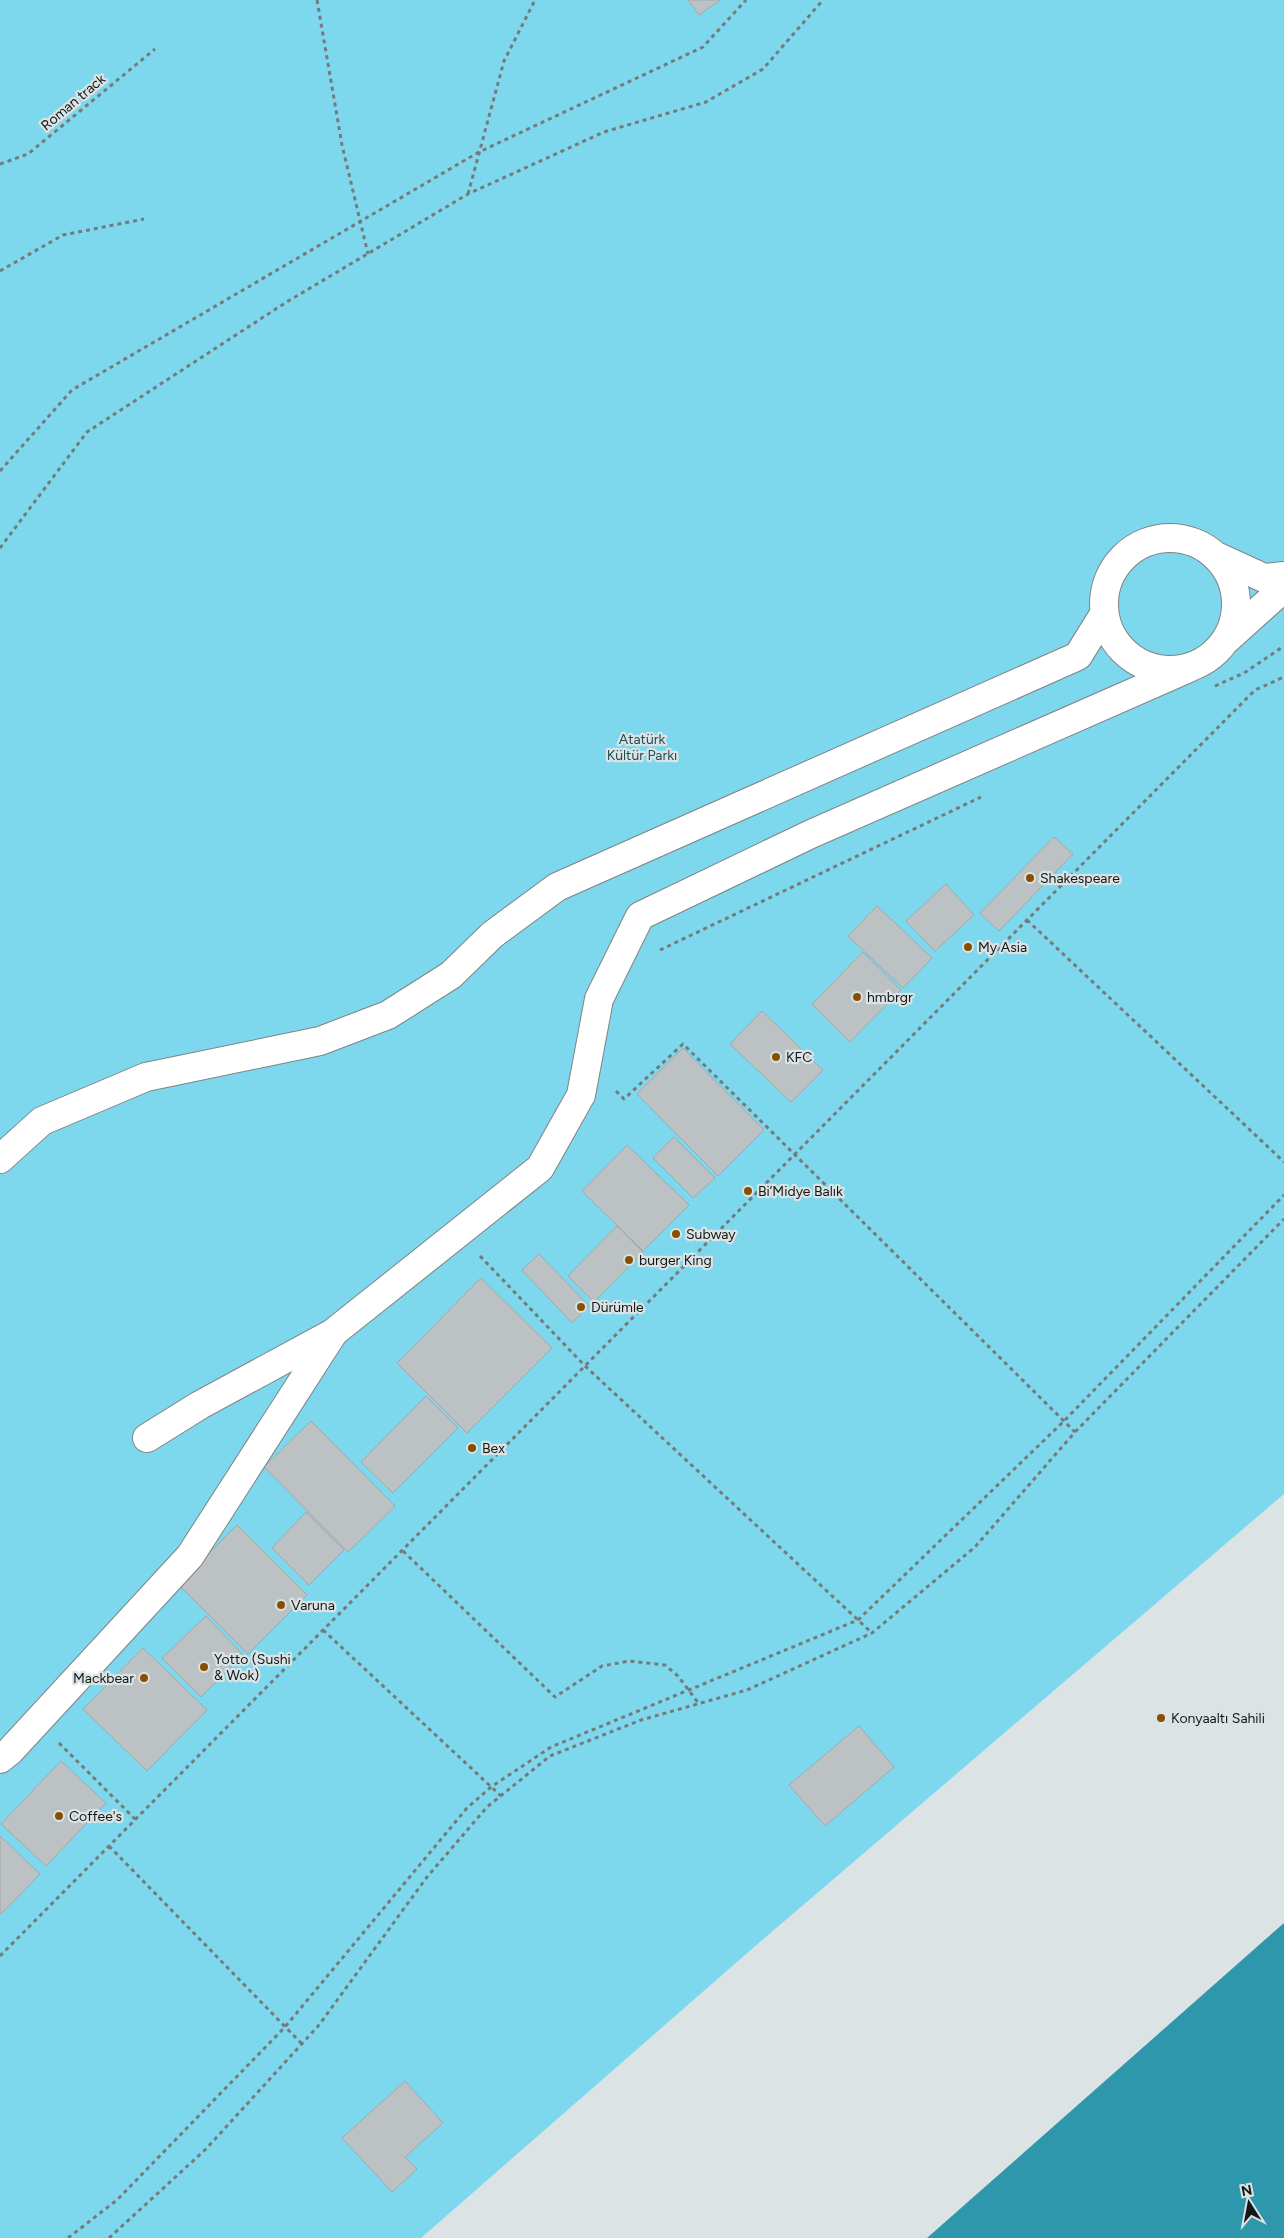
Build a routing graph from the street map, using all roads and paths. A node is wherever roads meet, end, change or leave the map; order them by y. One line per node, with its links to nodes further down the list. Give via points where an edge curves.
1 (317, 0): 10 (path, via 342,144)
2 (535, 0): 6 (path, via 504,61)
3 (746, 0): 6 (path, via 703,47)
4 (823, 0): 8 (path, via 763,69 706,102 604,132)
5 (155, 49): 7 (path, Roman track, via 28,154)
6 (479, 152): 8 (path); 10 (path)
7 (0, 164)
8 (468, 194): 11 (path)
9 (144, 219): 12 (path, via 63,235)
10 (360, 220): 11 (path); 13 (path, via 72,390)
11 (368, 254): 14 (path, via 285,303 87,432)
12 (0, 271)
13 (0, 471)
14 (0, 548)
15 (1216, 556): 16 (street, via 1264,578); 18 (street, via 1199,544 1180,538 1159,538 1139,544 1122,556 1110,573 1104,593); 19 (street, via 1230,574 1236,596 1235,620)
16 (1284, 576)
17 (1284, 588): 19 (street)
18 (1104, 614): 21 (street, via 1110,633 1124,652 1143,664 1166,670); 29 (street, via 1078,656 557,887 492,935 452,974 388,1015 320,1041 146,1077 42,1121)
19 (1225, 641): 21 (street, via 1210,658)
20 (1284, 646): 23 (path, via 1244,673)
21 (1188, 668): 34 (street, via 811,834 640,916 599,999 581,1095 540,1168)
22 (1284, 677): 25 (path, via 1255,690)
23 (1208, 690)
24 (983, 796): 26 (path)
25 (1027, 920): 28 (path); 30 (path)
26 (659, 950)
27 (612, 1087): 28 (path, via 624,1099 683,1044)
28 (794, 1155): 35 (path); 36 (path)
29 (0, 1159)
30 (1284, 1162)
31 (1284, 1195): 36 (path)
32 (1284, 1219): 37 (path)
33 (476, 1251): 35 (path)
34 (334, 1332): 38 (street); 45 (street, via 190,1556)
35 (585, 1366): 39 (path); 40 (path)
36 (1064, 1422): 37 (path); 40 (path)
37 (1076, 1432): 42 (path, via 975,1547)
38 (147, 1438)
39 (403, 1551): 41 (path); 43 (path, via 555,1697 602,1666 629,1662 665,1665)
40 (858, 1620): 42 (path); 43 (path)
41 (324, 1630): 47 (path); 49 (path)
42 (872, 1633): 44 (path, via 746,1690)
43 (689, 1690): 44 (path); 47 (path, via 551,1747)
44 (699, 1704): 48 (path, via 641,1720 550,1756)
45 (38, 1722): 46 (street); 49 (path)
46 (0, 1759)
47 (491, 1787): 48 (path); 52 (path, via 467,1808)
48 (501, 1796): 53 (path, via 487,1807 428,1877)
49 (135, 1819): 50 (path)
50 (109, 1846): 51 (path); 52 (path)
51 (0, 1956)
52 (285, 2027): 53 (path); 54 (path, via 117,2200)
53 (302, 2044): 55 (path, via 206,2149)
54 (68, 2238)
55 (109, 2238)

